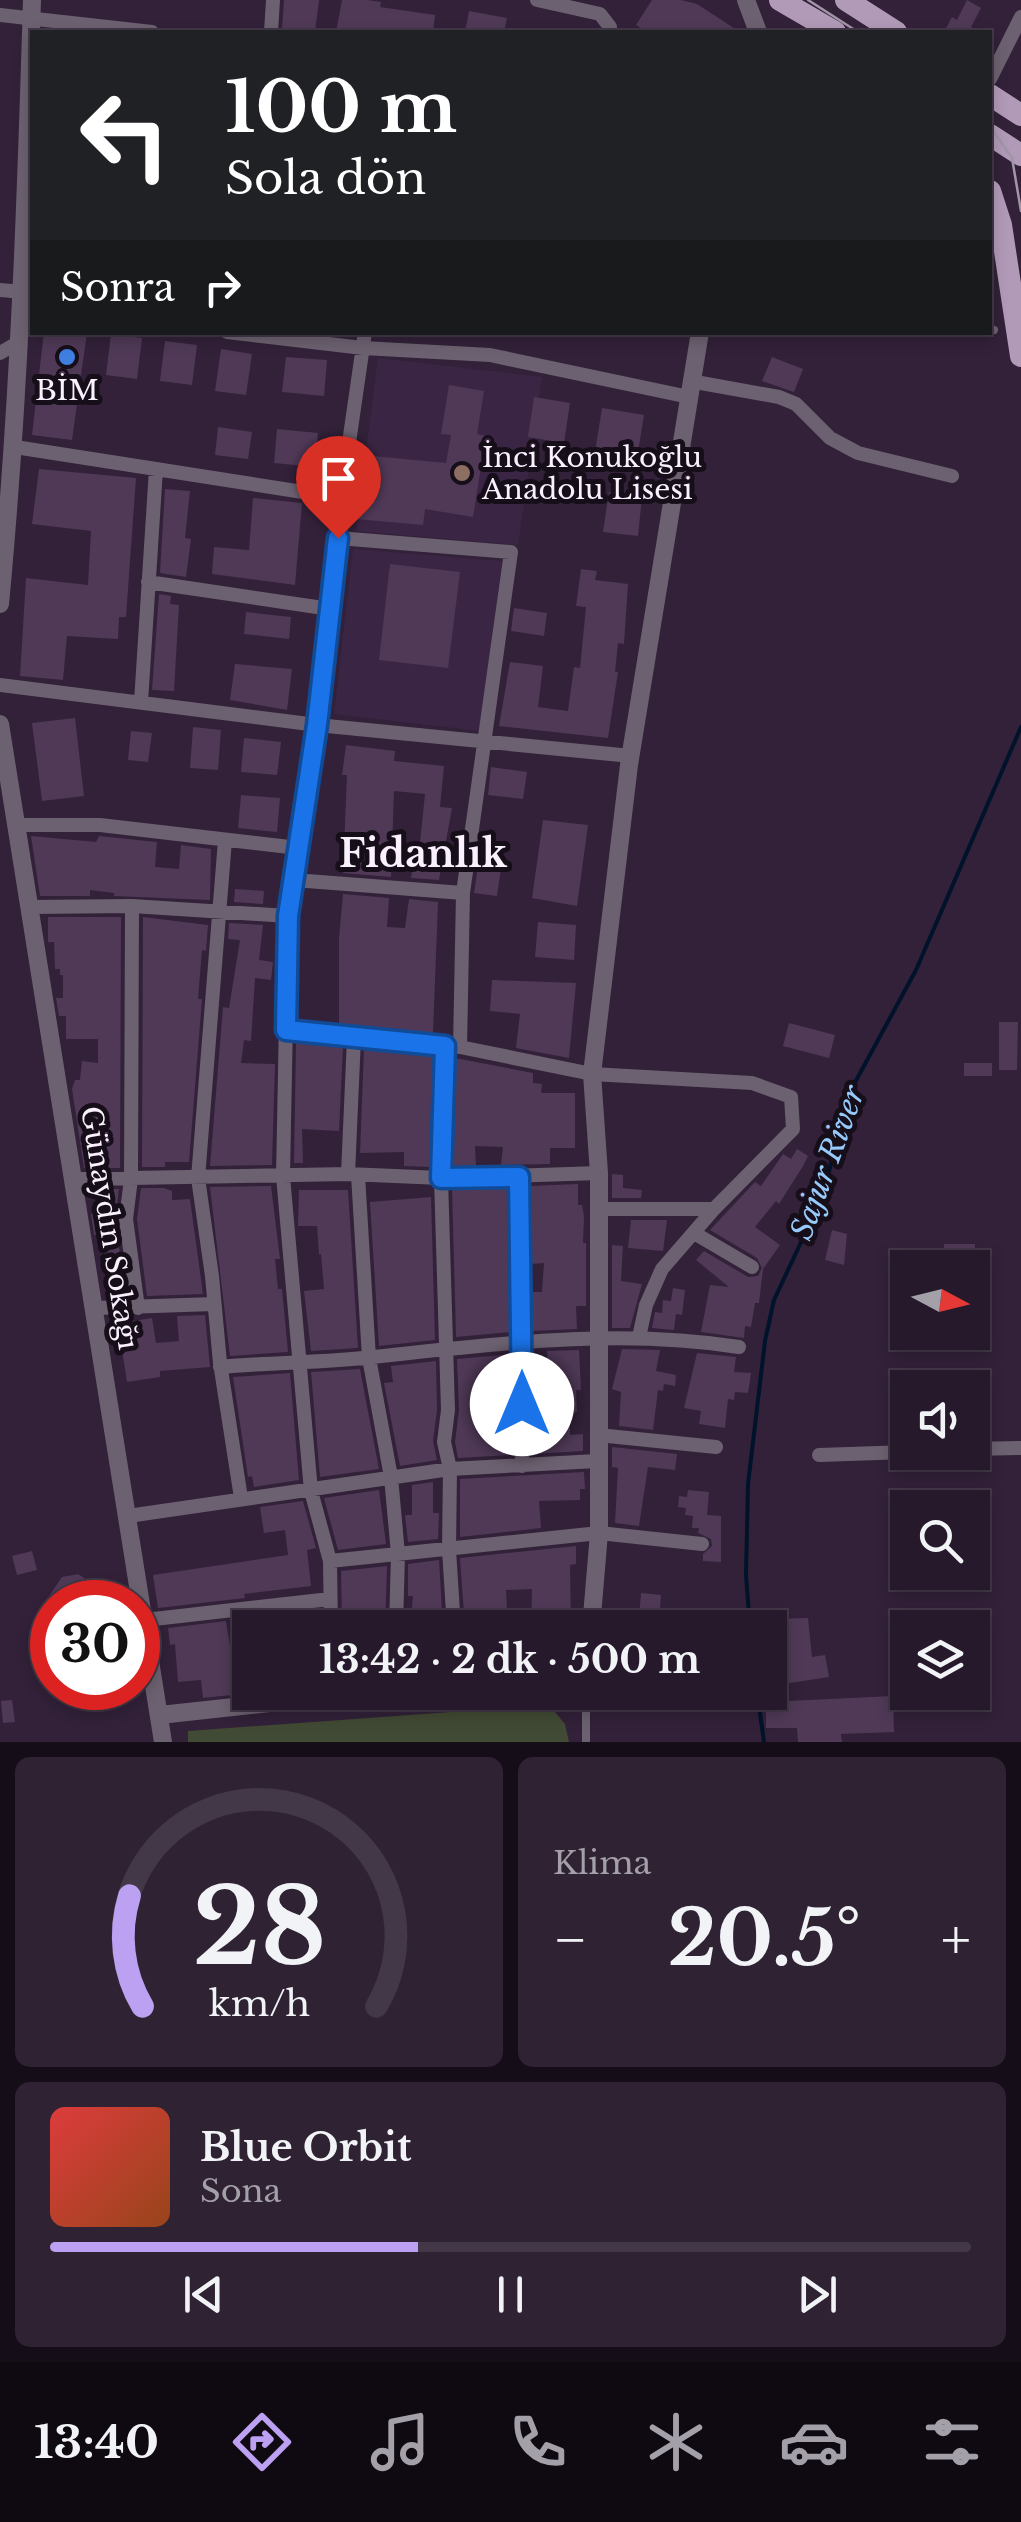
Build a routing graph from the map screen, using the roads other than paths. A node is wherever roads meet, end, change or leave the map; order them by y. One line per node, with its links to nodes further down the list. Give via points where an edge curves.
1 (273, 0): 10 (street)
2 (537, 0): 11 (street, via 600,14)
3 (746, 0): 12 (street)
4 (780, 0): 13 (main road)
5 (846, 0): 14 (main road)
6 (32, 8): 7 (street); 9 (street)
7 (0, 15)
8 (1021, 18): 15 (street)
9 (142, 30)
10 (271, 30)
11 (609, 30)
12 (757, 30)
13 (831, 30)
14 (893, 30)
15 (992, 74)
16 (992, 96): 18 (main road)
17 (30, 107): 23 (street)
18 (1021, 114)
19 (992, 136): 20 (main road)
20 (1021, 156)
21 (992, 197): 29 (main road)
22 (0, 290): 23 (street)
23 (26, 304): 27 (street)
24 (279, 335): 26 (street)
25 (699, 335): 30 (street)
26 (364, 340): 30 (street); 35 (street)
27 (19, 342): 28 (street); 31 (street)
28 (0, 352)
29 (1021, 356)
30 (689, 389): 34 (street, via 779,397 858,453); 45 (street)
31 (8, 422): 32 (street)
32 (15, 447): 33 (street); 38 (street)
33 (156, 469): 35 (street); 37 (street)
34 (952, 476)
35 (342, 498): 36 (street)
36 (338, 538): 39 (street); 44 (street, via 511,552)
37 (148, 582): 39 (street); 41 (street)
38 (0, 604)
39 (330, 609): 43 (street)
40 (0, 685): 41 (street)
41 (140, 702): 43 (street)
42 (0, 724): 46 (street, Günaydın Sokağı)
43 (317, 725): 44 (street); 49 (street)
44 (482, 743): 45 (street); 51 (street)
45 (631, 756): 59 (street)
46 (4, 764): 47 (street, Günaydın Sokağı)
47 (18, 824): 48 (street, via 100,825); 53 (street, Günaydın Sokağı)
48 (225, 840): 49 (street); 54 (street)
49 (298, 848): 50 (street)
50 (294, 880): 51 (street); 55 (street)
51 (463, 893): 58 (street)
52 (132, 906): 53 (street); 54 (street); 67 (street)
53 (31, 908): 66 (street, Günaydın Sokağı)
54 (218, 911): 55 (street); 64 (street)
55 (288, 916): 56 (street)
56 (286, 1030): 57 (street); 62 (street)
57 (354, 1038): 58 (street); 60 (street)
58 (452, 1046): 59 (street); 65 (street)
59 (592, 1074): 61 (street); 69 (street, via 752,1083 791,1097 793,1129)
60 (353, 1174): 62 (street); 65 (street); 80 (street)
61 (598, 1174): 63 (street); 68 (street)
62 (282, 1176): 64 (street); 81 (street)
63 (519, 1177): 65 (street); 77 (street)
64 (198, 1178): 67 (street); 72 (street)
65 (441, 1178): 79 (street)
66 (75, 1179): 67 (street); 73 (street, Günaydın Sokağı)
67 (131, 1179): 74 (street, via 126,1220)
68 (598, 1209): 69 (street); 75 (street)
69 (714, 1210): 70 (street)
70 (694, 1233): 71 (street); 76 (street, via 662,1269)
71 (752, 1267)
72 (214, 1304): 74 (street); 82 (street)
73 (95, 1308): 74 (street); 95 (street, Günaydın Sokağı)
74 (138, 1308)
75 (596, 1337): 76 (street); 77 (street); 83 (street)
76 (638, 1337): 78 (street)
77 (521, 1341): 79 (street); 90 (street)
78 (739, 1347)
79 (444, 1348): 80 (street); 91 (street)
80 (369, 1358): 81 (street); 92 (street)
81 (298, 1360): 82 (street); 93 (street)
82 (220, 1367): 94 (street)
83 (598, 1434): 84 (street); 89 (street)
84 (716, 1446)
85 (1021, 1448): 86 (street)
86 (990, 1449)
87 (890, 1453): 88 (street)
88 (819, 1455)
89 (597, 1461): 90 (street); 96 (street)
90 (522, 1466): 91 (street)
91 (450, 1469): 92 (street); 98 (street)
92 (391, 1477): 93 (street); 99 (street)
93 (311, 1491): 94 (street); 100 (street)
94 (241, 1498): 95 (street)
95 (128, 1516): 101 (street, Günaydın Sokağı)
96 (599, 1533): 97 (street); 98 (street); 106 (street)
97 (702, 1544)
98 (449, 1550): 99 (street); 105 (street)
99 (398, 1554): 100 (street); 104 (street)
100 (330, 1561): 102 (street)
101 (138, 1580)
102 (330, 1600): 103 (street); 107 (street)
103 (330, 1610)
104 (396, 1610)
105 (453, 1610)
106 (593, 1610)
107 (160, 1618)
108 (232, 1706): 111 (street)
109 (159, 1710): 111 (street, Günaydın Sokağı)
110 (586, 1710): 113 (lane)
111 (160, 1715): 112 (street, Günaydın Sokağı)
112 (162, 1742)
113 (586, 1742)

